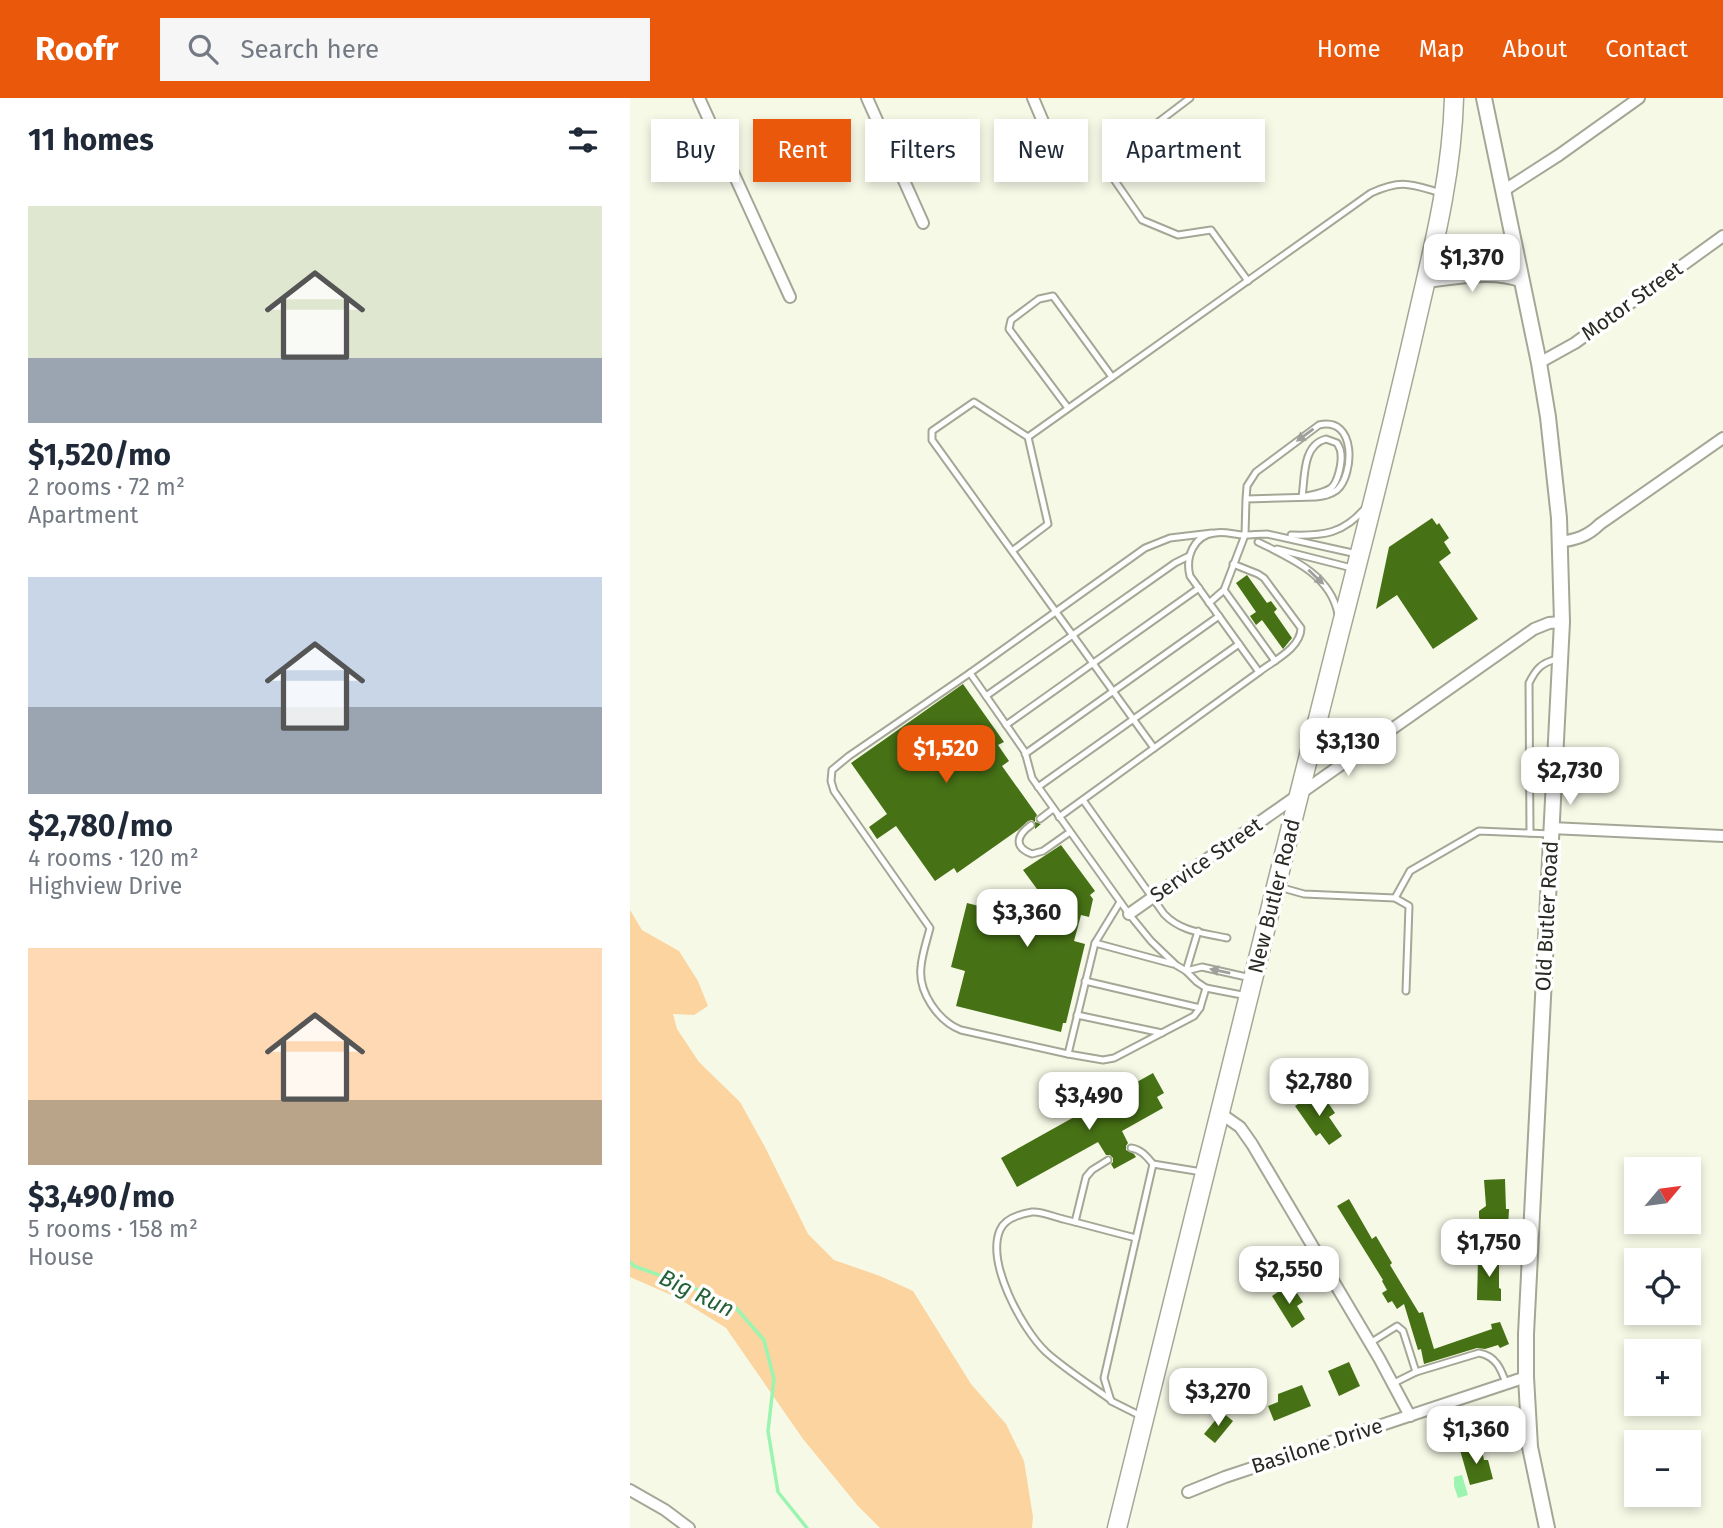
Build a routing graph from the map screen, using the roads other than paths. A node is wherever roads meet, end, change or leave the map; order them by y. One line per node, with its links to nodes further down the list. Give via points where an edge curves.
1 (699, 98): 16 (street)
2 (867, 98): 11 (street)
3 (1033, 98): 8 (street)
4 (1190, 98): 13 (lane, via 1107,161 1111,176 1142,220 1178,235 1211,230)
5 (1454, 98): 10 (main road, New Butler Road)
6 (1484, 98): 9 (street, Old Butler Road)
7 (1639, 98): 9 (street)
8 (1042, 119)
9 (1503, 191): 15 (street, Old Butler Road)
10 (1444, 194): 13 (lane, via 1409,183 1384,187); 14 (main road, New Butler Road)
11 (923, 223)
12 (1723, 236): 17 (street, Motor Street, via 1575,343)
13 (1248, 281): 18 (lane)
14 (1425, 282): 15 (street, via 1497,276); 22 (main road, New Butler Road)
15 (1522, 282): 17 (street, Old Butler Road)
16 (790, 297)
17 (1539, 363): 30 (street, Old Butler Road)
18 (1112, 377): 19 (lane); 19 (lane, via 1053,296 1039,299 1011,320 1009,329)
19 (1068, 408): 20 (lane)
20 (1028, 437): 31 (lane, via 1048,524); 31 (lane, via 974,402 932,431 932,440)
21 (1723, 438): 30 (street, via 1593,530 1573,541)
22 (1378, 482): 27 (lane, via 1358,516 1339,530 1307,536); 33 (main road, New Butler Road)
23 (1302, 498): 23 (lane, via 1335,484 1341,455 1337,443 1326,439 1310,449); 24 (lane); 24 (lane, one-way to 24, via 1333,493 1345,476 1349,447 1344,433 1333,425 1319,425 1256,472 1247,486)
24 (1246, 499): 26 (lane)
25 (1212, 533): 26 (lane); 28 (lane); 32 (lane, via 1197,541)
26 (1245, 535): 27 (lane); 29 (lane); 34 (lane)
27 (1274, 535): 33 (lane)
28 (1178, 537): 32 (lane, via 1186,540); 38 (lane, via 1145,548)
29 (1258, 542): 33 (lane); 42 (lane, one-way to 42, via 1313,572 1325,585 1337,610)
30 (1559, 542): 40 (street, Old Butler Road)
31 (1012, 551): 38 (lane)
32 (1189, 554): 35 (lane, via 1190,576); 41 (lane)
33 (1358, 562): 42 (main road, New Butler Road)
34 (1233, 565): 36 (lane); 45 (lane, via 1264,578 1301,628 1299,639)
35 (1199, 588): 37 (lane); 46 (lane)
36 (1224, 590): 37 (lane); 45 (lane)
37 (1209, 603): 39 (lane)
38 (1055, 612): 41 (lane); 48 (lane)
39 (1219, 616): 43 (lane); 49 (lane)
40 (1562, 622): 44 (street, Old Butler Road); 56 (street, Service Street, via 1534,629)
41 (1072, 635): 46 (lane); 50 (lane)
42 (1338, 640): 56 (main road, New Butler Road)
43 (1239, 644): 47 (lane); 51 (lane)
44 (1560, 658): 62 (street, Old Butler Road); 64 (lane, via 1545,662 1529,684)
45 (1275, 661): 47 (lane)
46 (1093, 664): 49 (lane); 52 (lane)
47 (1259, 672): 53 (lane)
48 (970, 673): 50 (lane); 84 (lane, via 849,756 832,770 831,781 930,928 921,980 929,1001 945,1021 961,1030)
49 (1113, 692): 51 (lane); 54 (lane)
50 (986, 696): 52 (lane)
51 (1133, 720): 53 (lane); 55 (lane)
52 (1006, 725): 54 (lane)
53 (1154, 748): 57 (lane)
54 (1025, 754): 55 (lane)
55 (1038, 787): 58 (lane)
56 (1299, 793): 66 (main road, New Butler Road); 67 (street, Service Street)
57 (1083, 800): 59 (lane); 67 (lane)
58 (1054, 809): 59 (lane); 60 (lane)
59 (1059, 817): 63 (lane)
60 (1040, 818)
61 (1031, 825): 63 (lane, via 1021,833 1019,844 1032,855)
62 (1551, 831): 64 (lane); 65 (street); 94 (street, Old Butler Road)
63 (1070, 832): 69 (lane)
64 (1530, 833): 68 (lane, via 1479,831 1410,872)
65 (1723, 836)
66 (1276, 886): 68 (lane, via 1304,894); 76 (main road, New Butler Road)
67 (1153, 897): 70 (street, Service Street); 71 (lane, via 1172,923)
68 (1395, 898): 79 (lane, via 1409,906)
69 (1120, 902): 70 (lane); 73 (lane)
70 (1129, 914): 74 (lane)
71 (1198, 932): 72 (lane); 75 (lane)
72 (1227, 938)
73 (1095, 943): 74 (lane); 77 (lane)
74 (1176, 965): 75 (lane)
75 (1186, 971): 76 (lane, one-way to 75, via 1202,967); 78 (lane)
76 (1253, 978): 80 (main road, New Butler Road)
77 (1085, 981): 81 (lane); 82 (lane)
78 (1206, 988): 80 (lane); 81 (lane)
79 (1406, 991)
80 (1248, 996): 85 (main road, New Butler Road)
81 (1200, 1008): 83 (lane)
82 (1077, 1015): 83 (lane); 84 (lane)
83 (1162, 1033): 84 (lane, via 1114,1058)
84 (1068, 1054)
85 (1220, 1113): 89 (main road, New Butler Road); 92 (street, via 1245,1133)
86 (1131, 1148): 88 (lane)
87 (1108, 1160): 90 (lane, via 1086,1177)
88 (1153, 1164): 89 (lane); 91 (lane)
89 (1205, 1173): 99 (main road, New Butler Road)
90 (1075, 1222): 91 (lane); 97 (lane, via 1034,1212 1009,1219 1000,1229 999,1266 1019,1316 1045,1351)
91 (1136, 1238): 97 (lane, via 1104,1377)
92 (1370, 1343): 93 (lane, via 1397,1326 1403,1331); 95 (street)
93 (1416, 1372): 95 (lane); 96 (lane, via 1479,1353 1500,1367)
94 (1526, 1377): 96 (street, Basilone Drive); 104 (street, Old Butler Road, via 1530,1447)
95 (1394, 1383): 98 (street)
96 (1507, 1383): 98 (street, Basilone Drive)
97 (1111, 1400): 99 (lane)
98 (1409, 1416): 101 (street, Basilone Drive)
99 (1145, 1418): 103 (main road, New Butler Road)
100 (630, 1490): 102 (street)
101 (1188, 1492)
102 (689, 1528)
103 (1117, 1528)
104 (1547, 1528)

